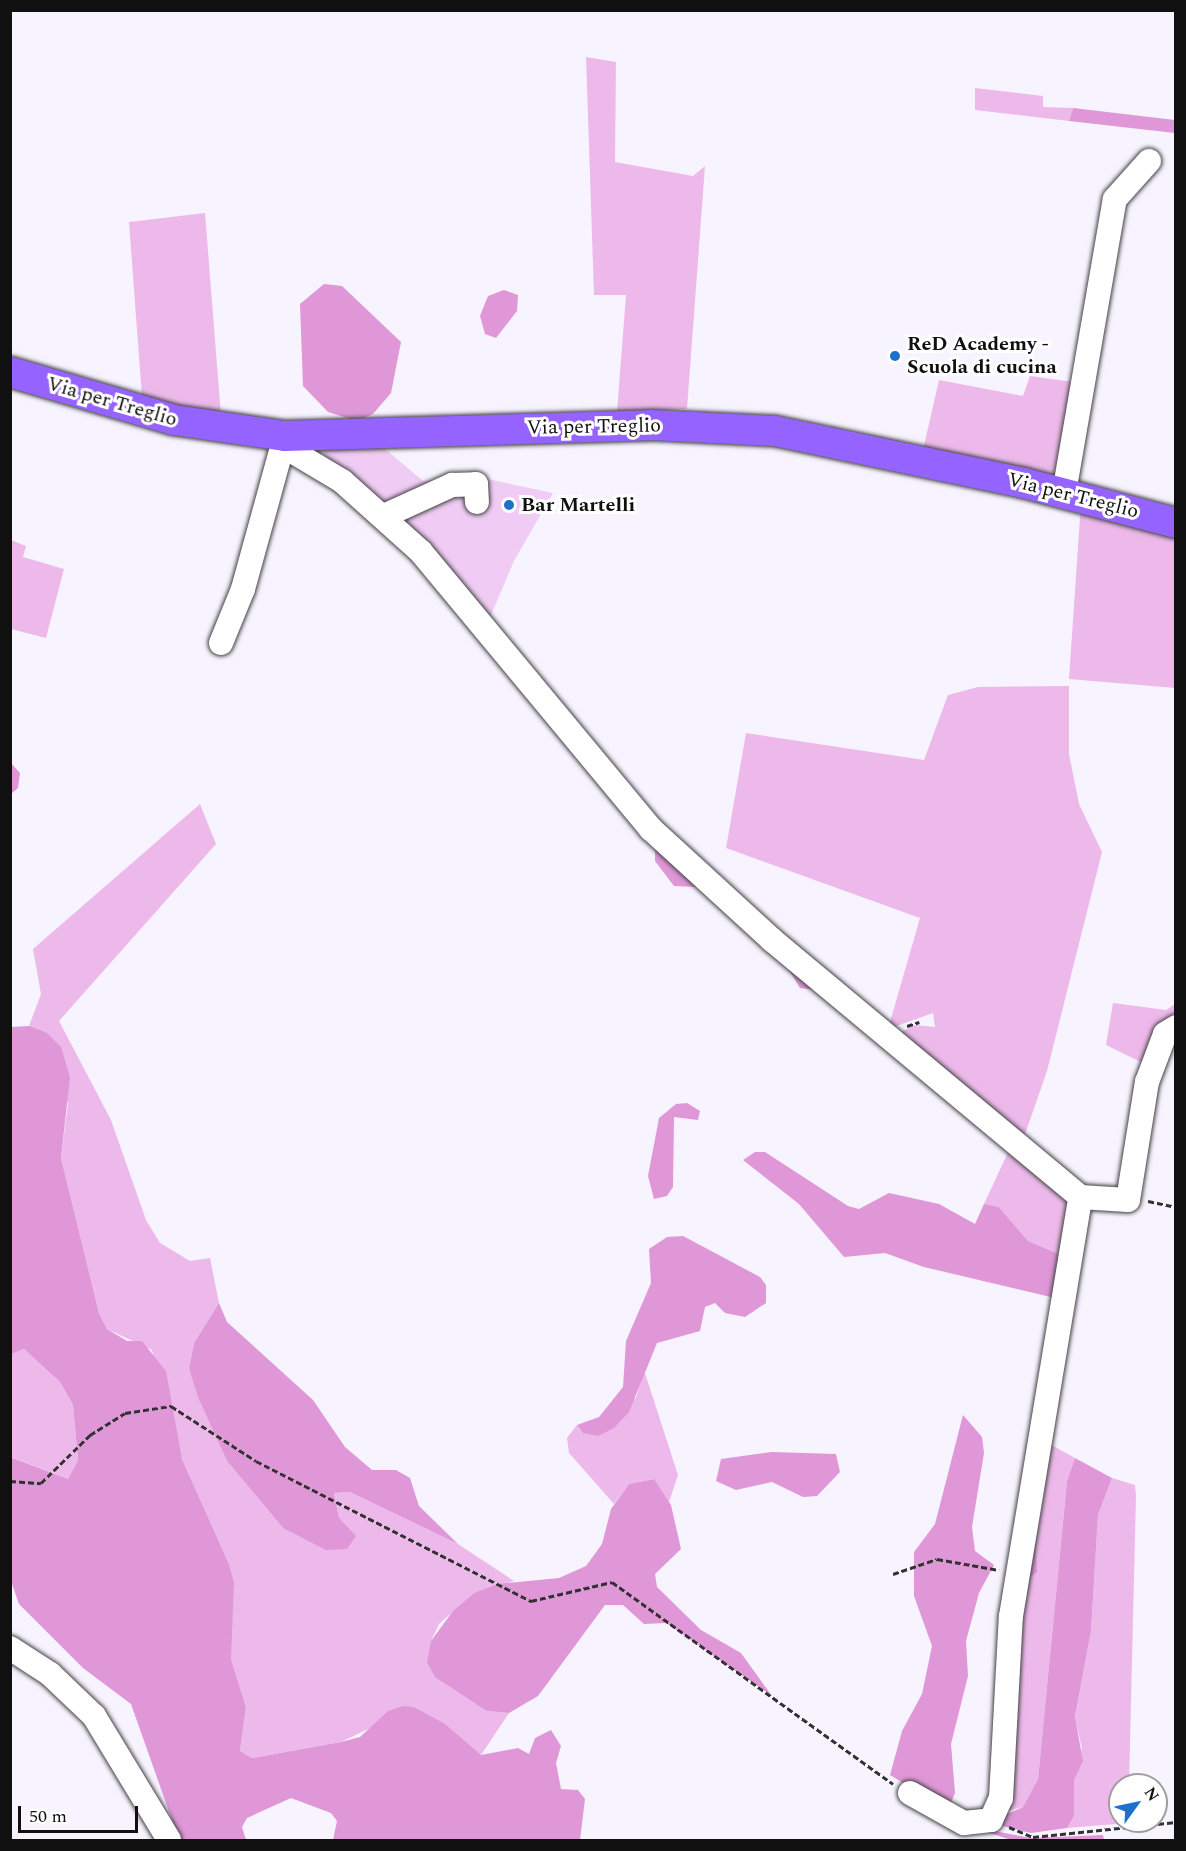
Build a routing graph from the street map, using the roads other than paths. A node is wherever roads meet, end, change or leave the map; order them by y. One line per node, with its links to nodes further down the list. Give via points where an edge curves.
1 (1149, 161): 4 (street, via 1115,199)
2 (10, 372): 3 (main road, Via per Treglio, via 174,420)
3 (285, 436): 4 (main road, Via per Treglio, via 716,426 775,431); 6 (street, via 290,450 342,481); 8 (street, via 243,589)
4 (1064, 492): 7 (main road, Via per Treglio)
5 (477, 502): 6 (street, via 476,484 452,485)
6 (384, 516): 10 (street, via 484,624 641,820 772,940)
7 (1176, 523)
8 (221, 643)
9 (1176, 1027): 10 (street, via 1165,1034 1147,1082 1128,1200)
10 (1080, 1197): 12 (street, via 1017,1568 1001,1798 991,1820 964,1823)
11 (10, 1648): 13 (street, via 50,1674 94,1716)
12 (910, 1793)
13 (169, 1840)

